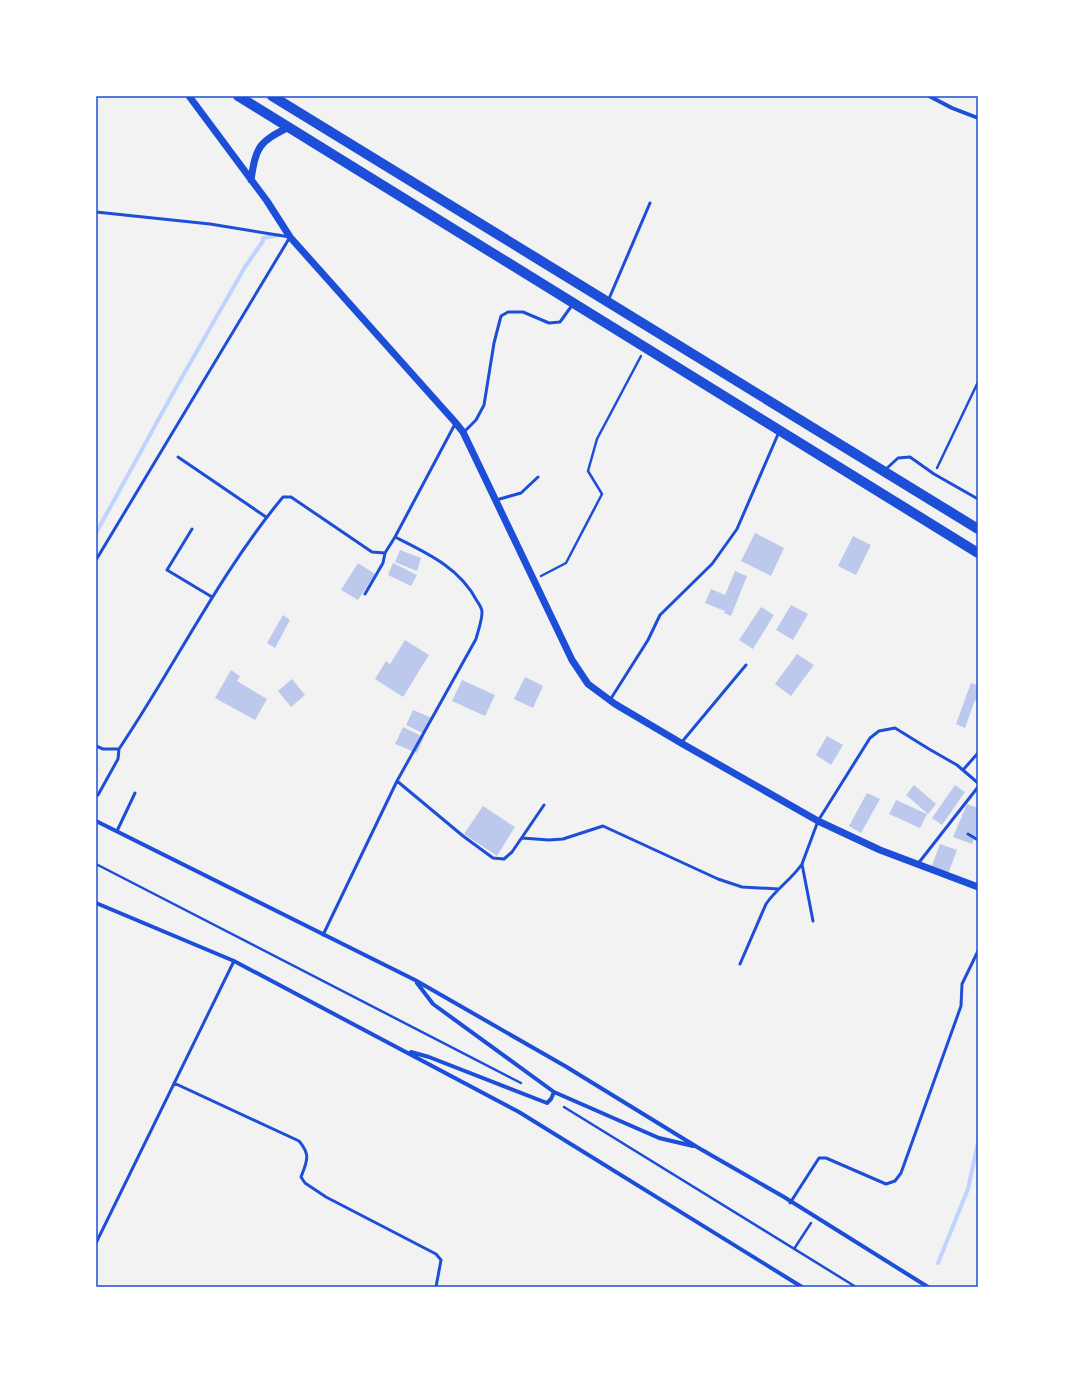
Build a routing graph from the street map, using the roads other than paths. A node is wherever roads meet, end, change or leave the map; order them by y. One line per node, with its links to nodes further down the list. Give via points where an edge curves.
1 (189, 96): 7 (street)
2 (238, 96): 6 (main road)
3 (272, 96): 11 (main road)
4 (929, 96): 5 (street)
5 (978, 118)
6 (289, 128): 7 (street, via 262,143 254,158); 12 (main road)
7 (251, 180): 10 (street)
8 (650, 204): 11 (lane)
9 (96, 212): 10 (lane, via 210,224)
10 (290, 237): 13 (street); 27 (lane)
11 (607, 302): 17 (main road)
12 (574, 303): 14 (main road); 15 (lane, via 560,322 549,323 523,312 508,312 501,316 484,405 476,420)
13 (455, 422): 15 (street); 24 (lane)
14 (780, 430): 26 (main road); 31 (lane, via 737,529 712,564 660,615 648,640)
15 (463, 432): 20 (street)
16 (178, 457): 21 (lane)
17 (883, 471): 19 (lane, via 898,458 910,457); 23 (main road)
18 (538, 477): 20 (lane, via 521,493)
19 (978, 499)
20 (496, 500): 31 (street, via 572,660 588,684)
21 (266, 517): 25 (lane, via 282,497 291,497 372,552); 29 (lane)
22 (192, 529): 29 (lane, via 167,570)
23 (978, 529)
24 (395, 537): 25 (lane); 37 (lane, via 448,566 474,594 482,611 476,639)
25 (385, 553): 28 (lane, via 383,563)
26 (978, 553)
27 (96, 560)
28 (365, 594)
29 (212, 597): 34 (lane)
30 (746, 664): 32 (lane)
31 (610, 700): 32 (street)
32 (680, 743): 44 (street)
33 (96, 746): 34 (lane)
34 (119, 749): 41 (lane, via 118,759)
35 (978, 753): 36 (lane)
36 (963, 770): 38 (lane); 44 (lane, via 895,728 879,731 870,738)
37 (397, 782): 47 (lane, via 493,858 504,859); 55 (lane)
38 (978, 783)
39 (978, 788): 50 (lane)
40 (135, 793): 45 (lane)
41 (98, 795)
42 (544, 805): 47 (lane)
43 (96, 821): 45 (street)
44 (818, 821): 49 (lane); 50 (street)
45 (117, 831): 55 (street)
46 (968, 834): 48 (lane)
47 (522, 838): 52 (lane, via 563,839 604,826 718,879 742,887)
48 (978, 840)
49 (802, 864): 52 (lane); 54 (lane)
50 (917, 865): 51 (street)
51 (978, 887)
52 (779, 888): 58 (lane, via 766,904)
53 (96, 903): 57 (street)
54 (813, 921)
55 (323, 935): 59 (street)
56 (978, 951): 64 (lane, via 962,984 961,1006 901,1173 895,1181 886,1184 826,1158 819,1158)
57 (234, 961): 60 (street); 61 (lane)
58 (740, 964)
59 (415, 980): 62 (street, via 433,1004); 63 (street, via 565,1066)
60 (402, 1050): 62 (street, via 429,1057 547,1103); 67 (street, via 519,1112)
61 (174, 1083): 65 (lane); 66 (lane, via 299,1141 306,1149 307,1160 301,1177 306,1183 326,1197 436,1254 441,1260)
62 (554, 1092): 63 (street, via 659,1138)
63 (697, 1147): 64 (street, via 784,1197)
64 (790, 1203): 68 (street)
65 (96, 1242)
66 (436, 1287)
67 (802, 1287)
68 (928, 1287)

